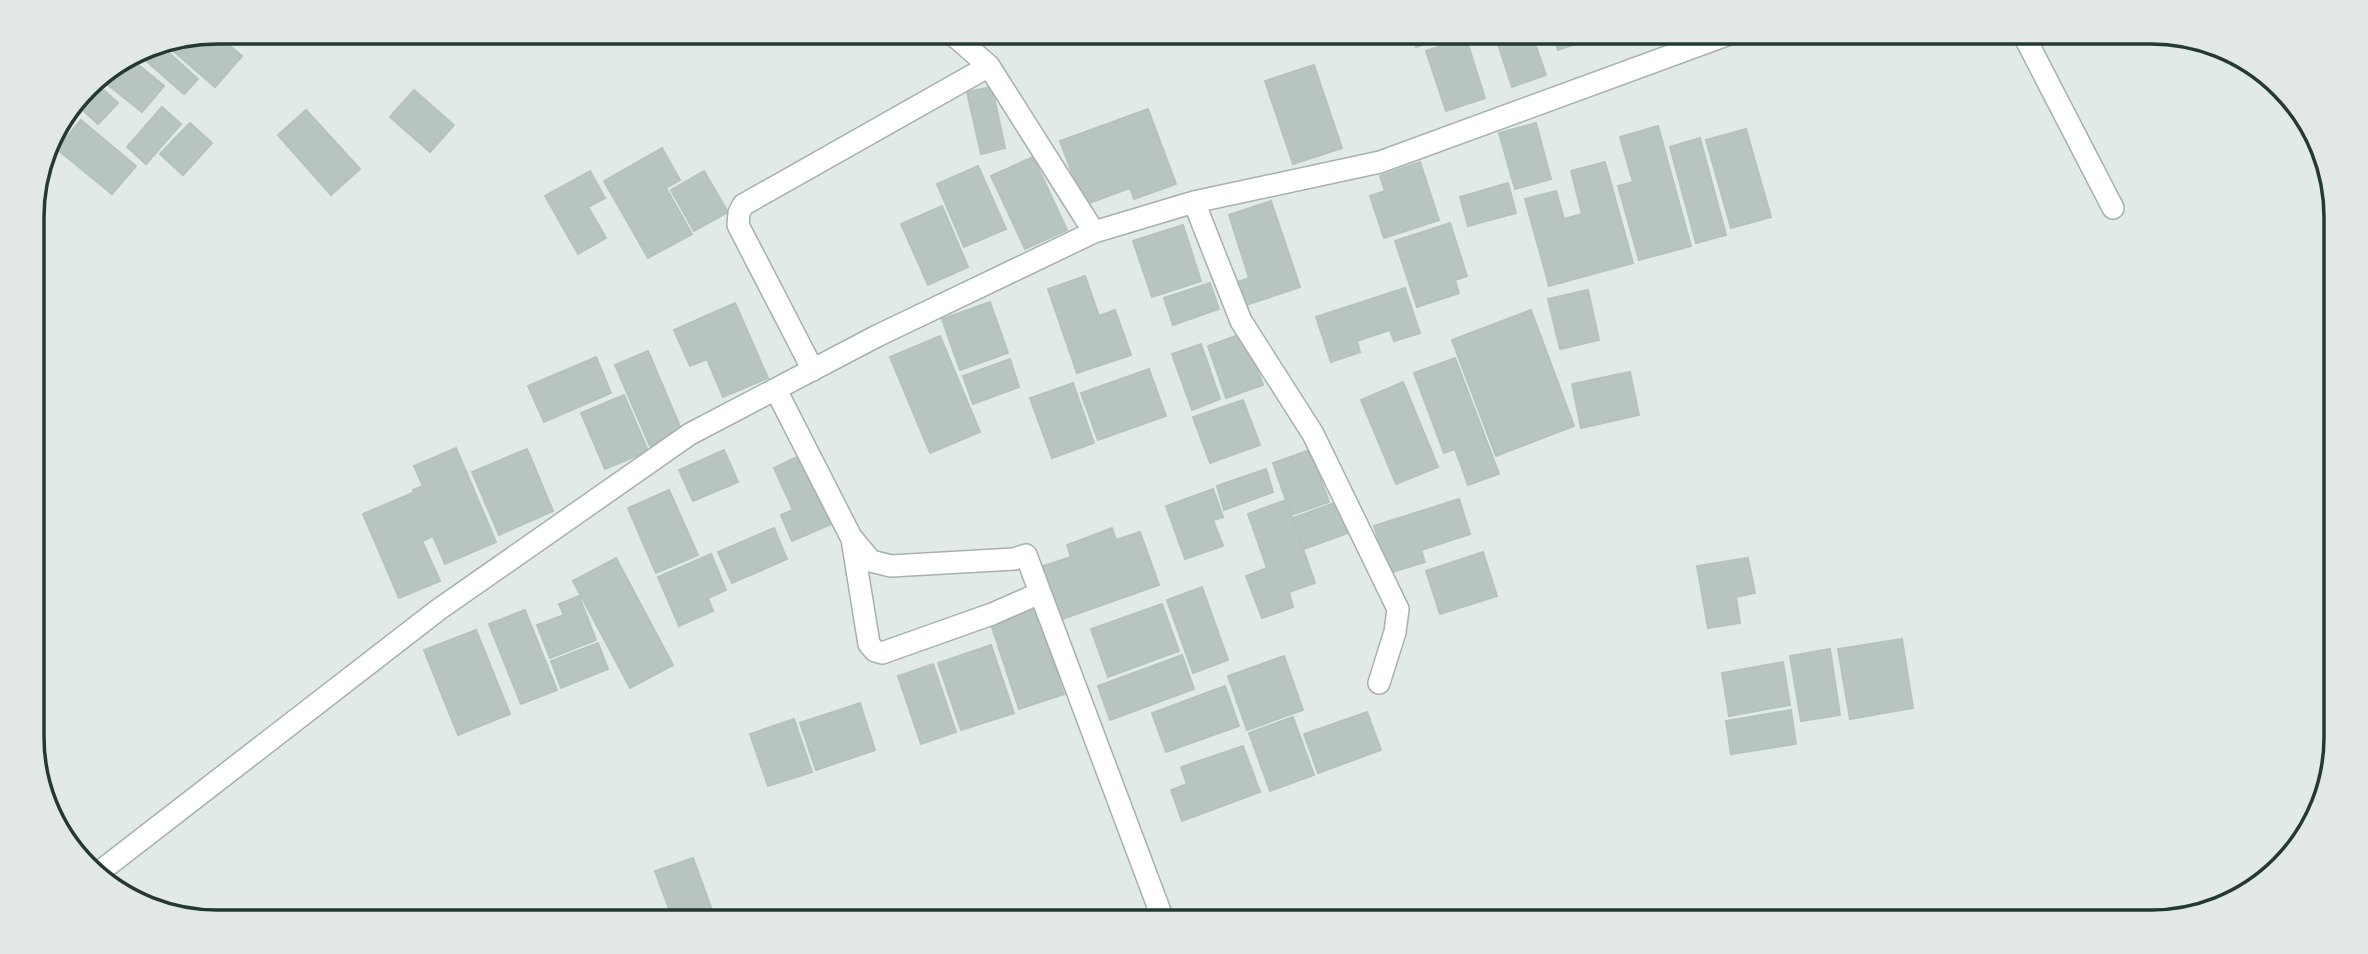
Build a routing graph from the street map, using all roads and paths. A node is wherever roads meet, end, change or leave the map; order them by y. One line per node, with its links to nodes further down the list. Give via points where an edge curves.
1 (964, 44): 4 (street)
2 (1702, 44): 5 (street, via 1380,162)
3 (2028, 44): 6 (street)
4 (989, 66): 7 (street); 8 (street, via 743,205 738,225)
5 (1194, 202): 7 (street); 12 (street, via 1241,321 1313,434 1398,609)
6 (2113, 208)
7 (1094, 232): 8 (street)
8 (813, 370): 9 (street)
9 (776, 390): 10 (street); 13 (street, via 690,434 438,610)
10 (851, 537): 11 (street, via 871,561 891,566 1026,555); 11 (street, via 869,644 881,653)
11 (1040, 593): 14 (street)
12 (1379, 683)
13 (104, 868)
14 (1159, 910)

